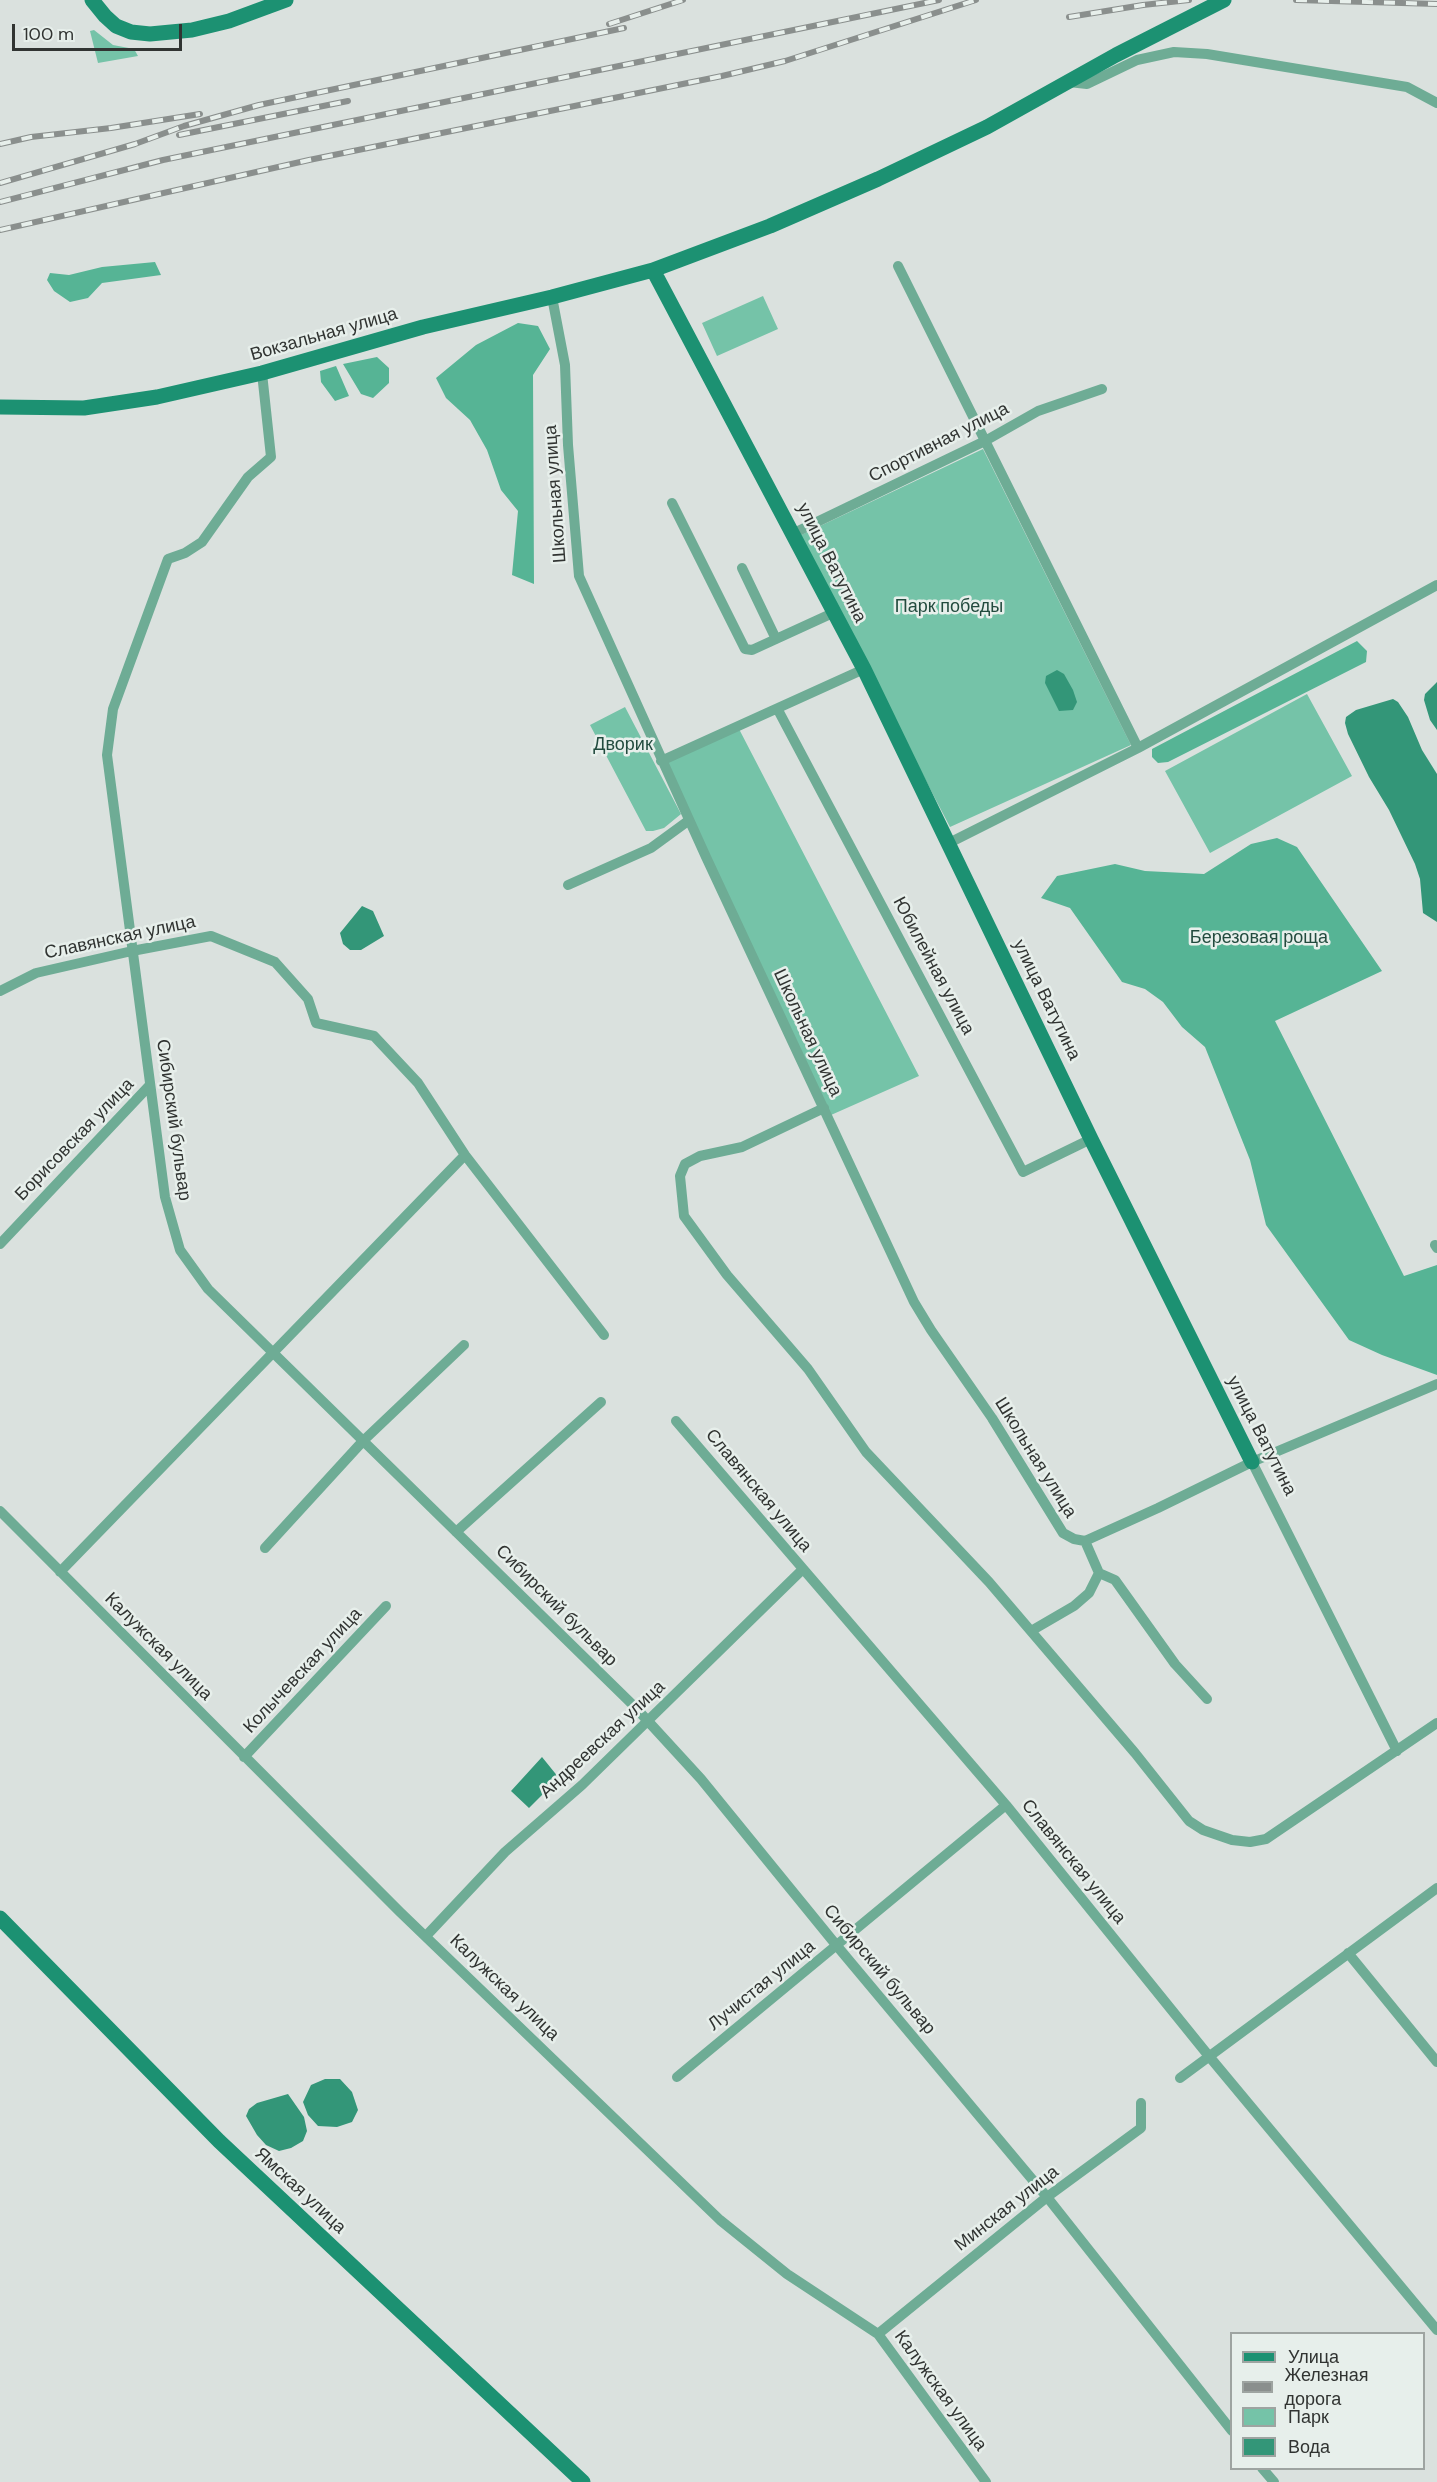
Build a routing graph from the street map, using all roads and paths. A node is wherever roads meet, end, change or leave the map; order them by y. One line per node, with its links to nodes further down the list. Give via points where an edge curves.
1 (92, 0): 2 (main road, via 116,26 150,34 206,27)
2 (286, 0)
3 (1224, 0): 4 (main road, Вокзальная улица)
4 (1069, 82): 5 (street, via 1087,84 1137,60 1174,52 1407,87); 7 (main road, Вокзальная улица, via 878,179 770,226)
5 (1437, 103)
6 (898, 266): 12 (street)
7 (653, 270): 8 (main road, Вокзальная улица); 14 (main road, улица Ватутина)
8 (552, 297): 9 (main road, Вокзальная улица, via 423,327); 22 (street, Школьная улица, via 565,365 579,576)
9 (262, 373): 11 (main road, Вокзальная улица, via 104,406); 26 (street, Сибирский бульвар, via 271,457 248,477 202,542 168,559 112,709 107,755)
10 (1102, 389): 12 (street, Спортивная улица, via 1038,411)
11 (0, 407)
12 (985, 441): 14 (street, Спортивная улица); 21 (street)
13 (672, 503): 18 (street, via 741,647 752,650)
14 (794, 533): 17 (main road, улица Ватутина)
15 (742, 568): 18 (street)
16 (1437, 585): 21 (street)
17 (835, 612): 18 (street); 19 (main road, улица Ватутина)
18 (776, 639)
19 (864, 669): 20 (street); 24 (main road, улица Ватутина)
20 (778, 710): 22 (street); 30 (street, Юбилейная улица, via 1023,1172)
21 (1138, 748): 24 (street)
22 (662, 761): 23 (street, Школьная улица)
23 (688, 821): 25 (street, via 651,848); 29 (street, Школьная улица)
24 (949, 843): 30 (main road, улица Ватутина)
25 (568, 885)
26 (132, 951): 27 (street, Славянская улица, via 36,973); 28 (street, Сибирский бульвар); 31 (street, Славянская улица, via 211,936 275,962 308,999 316,1023 374,1036 418,1083)
27 (0, 991)
28 (150, 1085): 32 (street, Борисовская улица); 35 (street, Сибирский бульвар, via 165,1197 180,1250 208,1289)
29 (824, 1108): 43 (street, Школьная улица, via 914,1302 1059,1527 1074,1539); 49 (street, via 742,1147 700,1156 685,1164 680,1176 684,1216 727,1275 808,1369 866,1452)
30 (1091, 1139): 40 (main road, улица Ватутина)
31 (465, 1155): 33 (street, Славянская улица); 35 (street)
32 (0, 1244)
33 (604, 1335)
34 (464, 1346): 39 (street)
35 (274, 1354): 39 (street, Сибирский бульвар); 46 (street)
36 (1437, 1384): 40 (street)
37 (601, 1402): 42 (street)
38 (676, 1421): 45 (street, Славянская улица)
39 (363, 1441): 42 (street, Сибирский бульвар); 44 (street)
40 (1251, 1462): 43 (street); 53 (street, улица Ватутина)
41 (0, 1511): 46 (street, Калужская улица)
42 (456, 1532): 51 (street, Сибирский бульвар)
43 (1084, 1541): 47 (street)
44 (265, 1548)
45 (803, 1569): 51 (street, Андреевская улица); 55 (street, Славянская улица)
46 (60, 1572): 54 (street, Калужская улица)
47 (1100, 1573): 49 (street, via 1089,1593 1074,1606); 50 (street, via 1115,1580 1175,1664)
48 (386, 1606): 54 (street, Колычевская улица)
49 (1031, 1631): 53 (street, via 1189,1821 1215,1835 1250,1842 1266,1839)
50 (1207, 1699)
51 (648, 1722): 58 (street, Андреевская улица, via 506,1852); 59 (street, Сибирский бульвар, via 701,1779)
52 (1437, 1723): 53 (street)
53 (1397, 1751)
54 (244, 1757): 58 (street, Калужская улица)
55 (1006, 1805): 59 (street, Лучистая улица); 61 (street, Славянская улица)
56 (1437, 1888): 60 (street)
57 (0, 1918): 71 (main road, Ямская улица, via 212,2135)
58 (426, 1936): 68 (street, Калужская улица, via 720,2220 787,2274)
59 (837, 1946): 63 (street, Лучистая улица); 66 (street, Сибирский бульвар)
60 (1348, 1953): 61 (street); 62 (street)
61 (1208, 2055): 64 (street); 67 (street, Славянская улица)
62 (1437, 2062)
63 (677, 2077)
64 (1180, 2078)
65 (1141, 2103): 66 (street, Минская улица, via 1141,2128)
66 (1047, 2197): 68 (street, Минская улица); 69 (street, Сибирский бульвар)
67 (1437, 2330)
68 (878, 2334): 72 (street, Калужская улица)
69 (1230, 2428)
70 (1263, 2470): 73 (street)
71 (583, 2482)
72 (986, 2482)
73 (1274, 2482)

